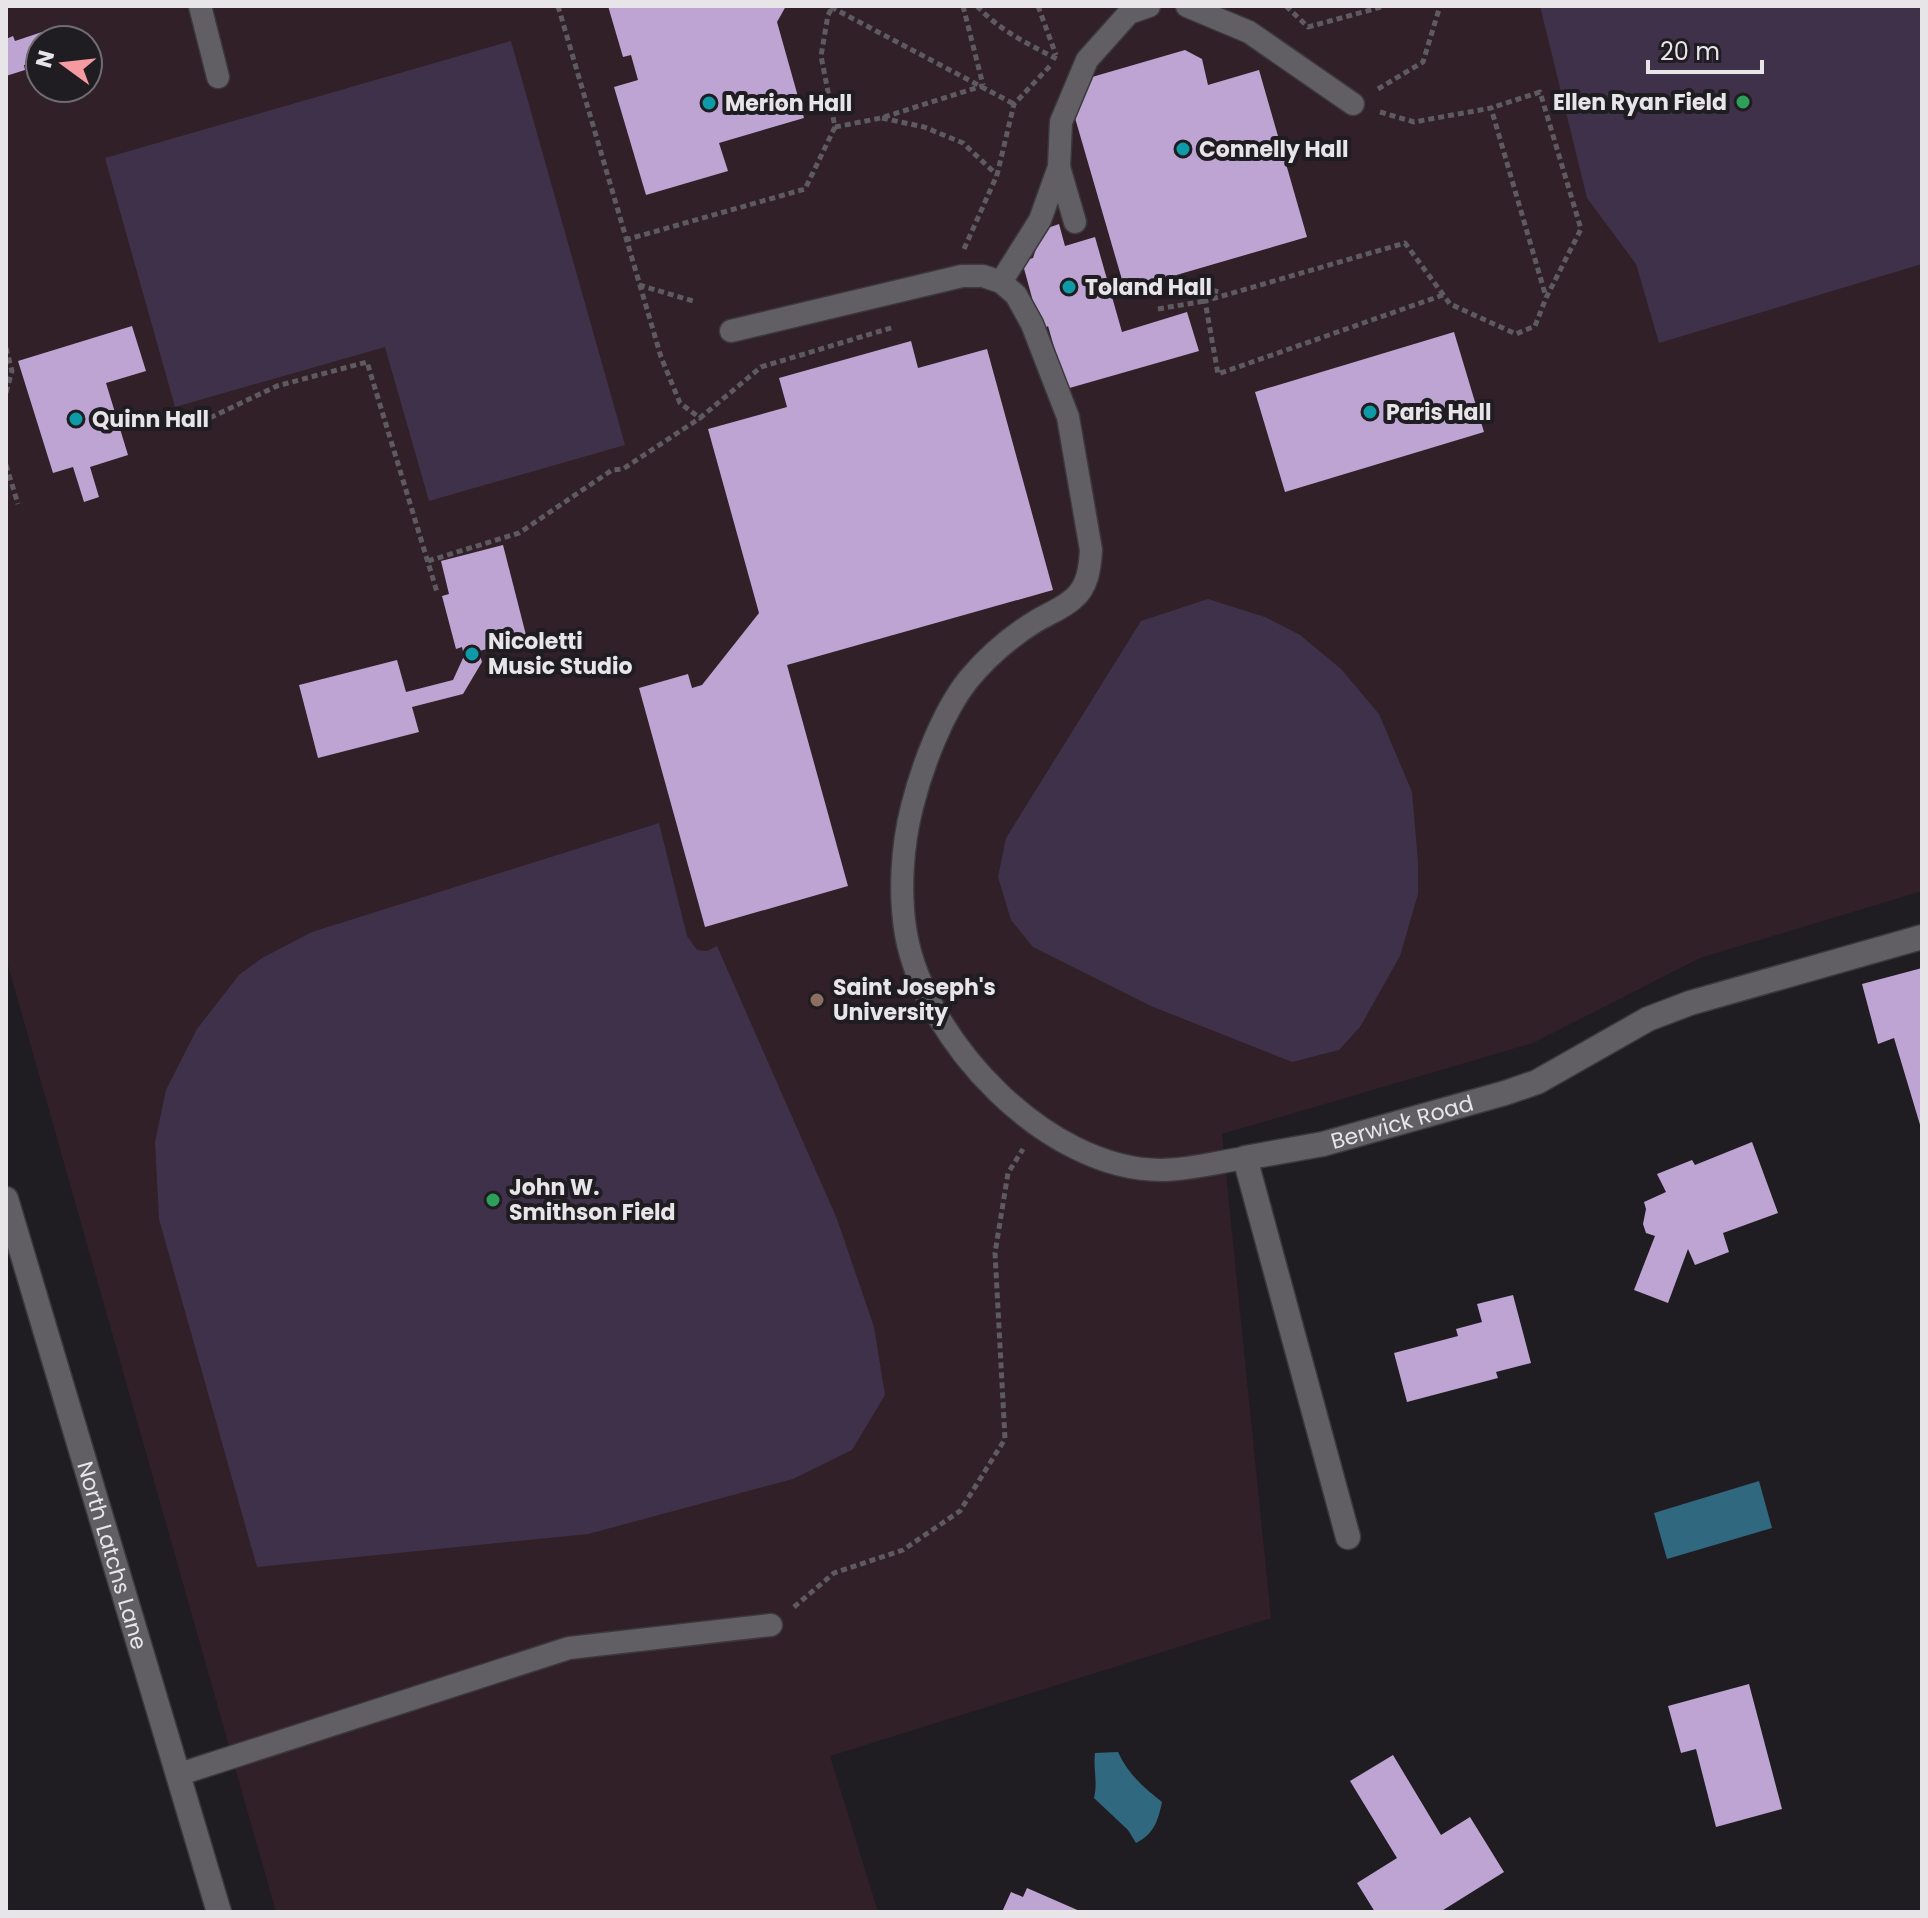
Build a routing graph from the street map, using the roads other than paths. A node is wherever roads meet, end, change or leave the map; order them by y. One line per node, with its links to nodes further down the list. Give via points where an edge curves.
1 (200, 6): 4 (lane)
2 (1149, 6): 6 (lane, via 1129,13 1087,60 1061,122)
3 (1187, 6): 5 (lane, via 1249,32)
4 (218, 77)
5 (1353, 104)
6 (1059, 167): 7 (lane); 8 (lane, via 1040,220)
7 (1075, 222)
8 (1001, 282): 9 (lane, via 983,276 951,279); 11 (lane, via 1016,295 1032,324 1068,417 1090,569 1074,599 998,647 966,683 941,727 915,796 905,853 903,896 914,965 926,997 969,1062 1004,1098 1066,1142 1128,1166 1161,1170)
9 (731, 331)
10 (1922, 937): 11 (street, Berwick Road, via 1690,1003 1648,1019 1537,1082 1505,1093 1323,1144)
11 (1245, 1158): 13 (street)
12 (6, 1199): 15 (street, North Latchs Lane)
13 (1348, 1537)
14 (771, 1625): 15 (lane, via 569,1648)
15 (180, 1774): 16 (street, North Latchs Lane)
16 (219, 1912)

